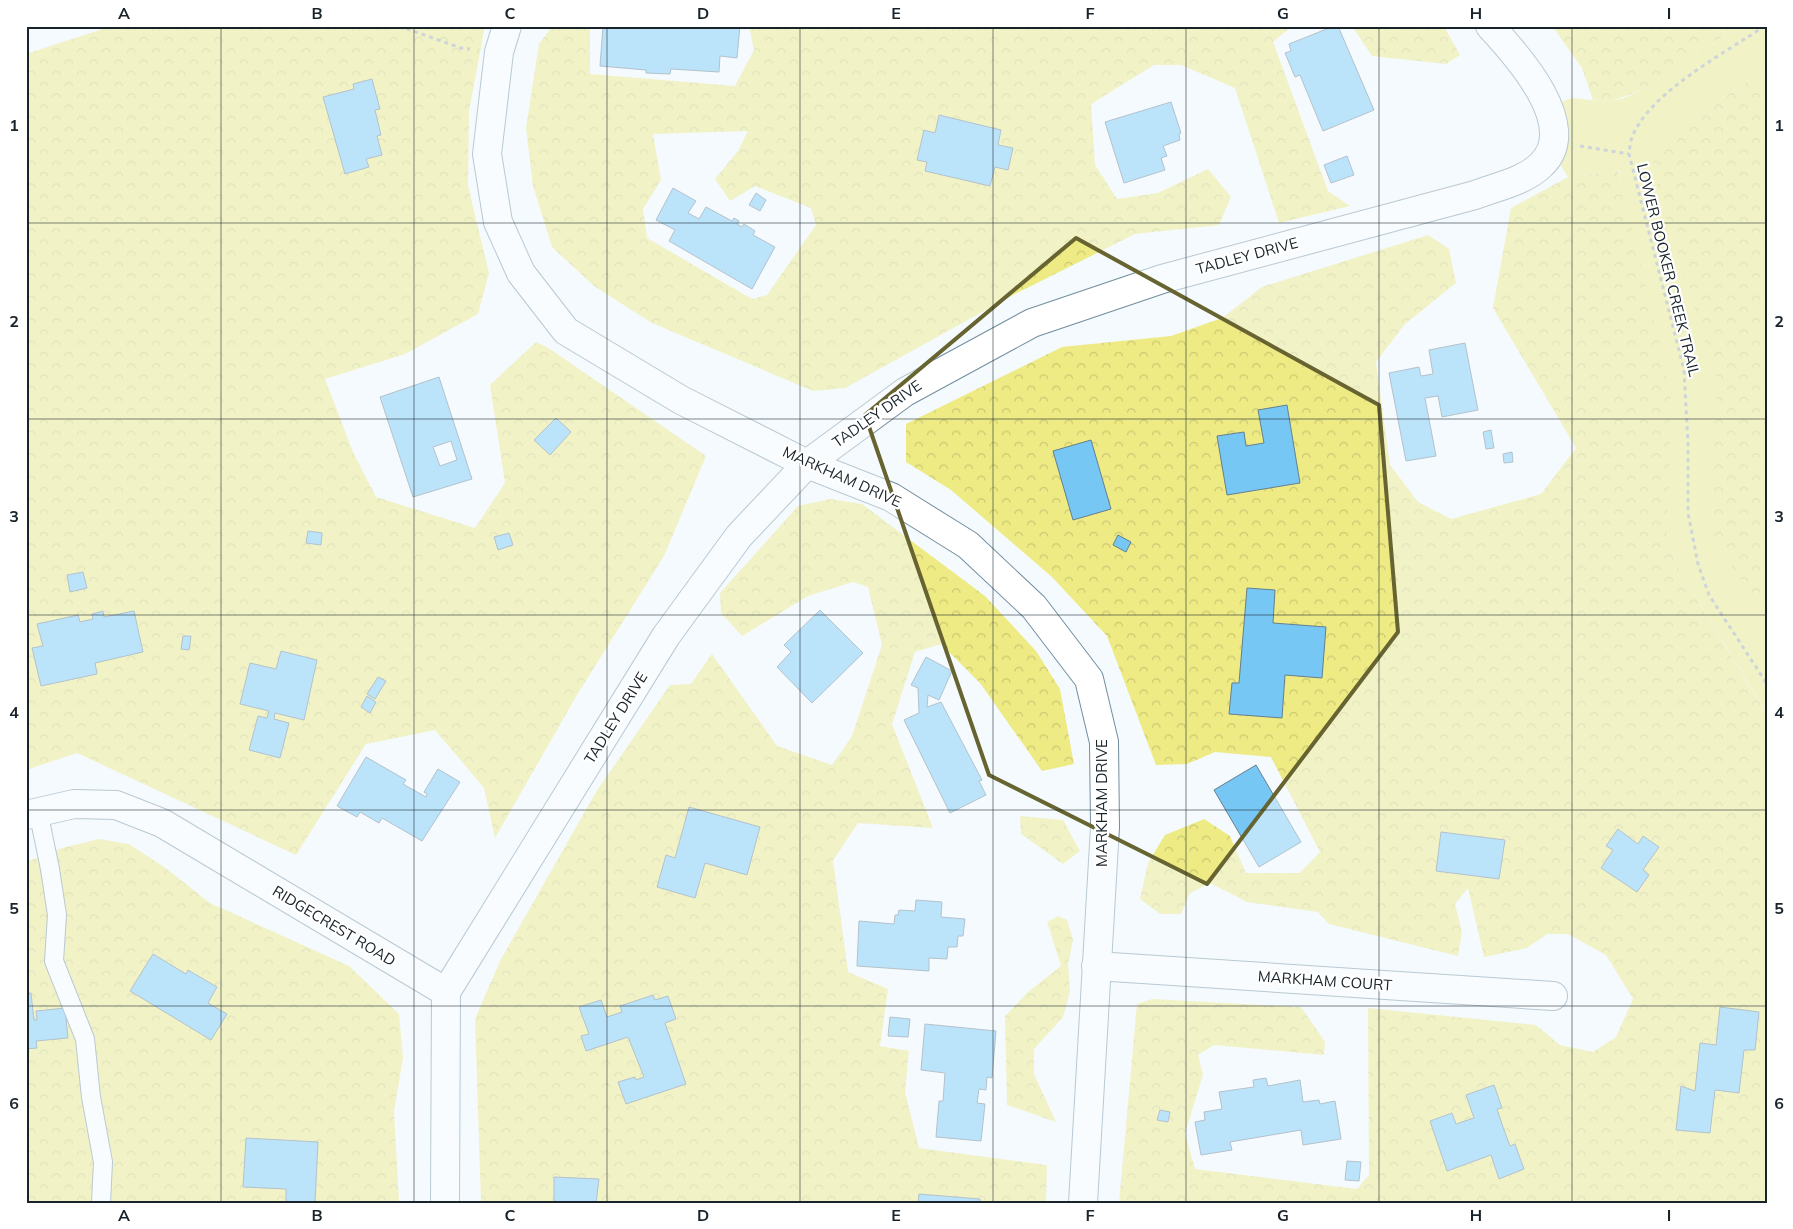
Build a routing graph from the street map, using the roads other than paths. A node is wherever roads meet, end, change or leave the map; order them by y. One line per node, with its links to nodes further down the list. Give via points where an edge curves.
1 (507, 26): 3 (street, MARKHAM DRIVE, via 499,52 487,154 498,222 521,273 566,331 681,400)
2 (1490, 26): 3 (street, TADLEY DRIVE, via 1507,44 1549,108 1554,123 1552,148 1541,165 1507,184 1475,195 1162,278 1032,323 905,392)
3 (807, 464): 5 (street, MARKHAM DRIVE, via 891,497 968,545 1034,608 1089,679 1104,742 1105,828); 6 (street, TADLEY DRIVE, via 739,536 666,636)
4 (32, 813): 6 (street, RIDGECREST ROAD, via 74,804 116,805 162,823); 8 (lane, via 50,869 57,915 54,961 85,1039 103,1162)
5 (1096, 966): 7 (street, MARKHAM COURT); 10 (street, MARKHAM DRIVE)
6 (446, 992): 9 (street)
7 (1554, 996)
8 (101, 1203)
9 (446, 1203)
10 (1084, 1203)

